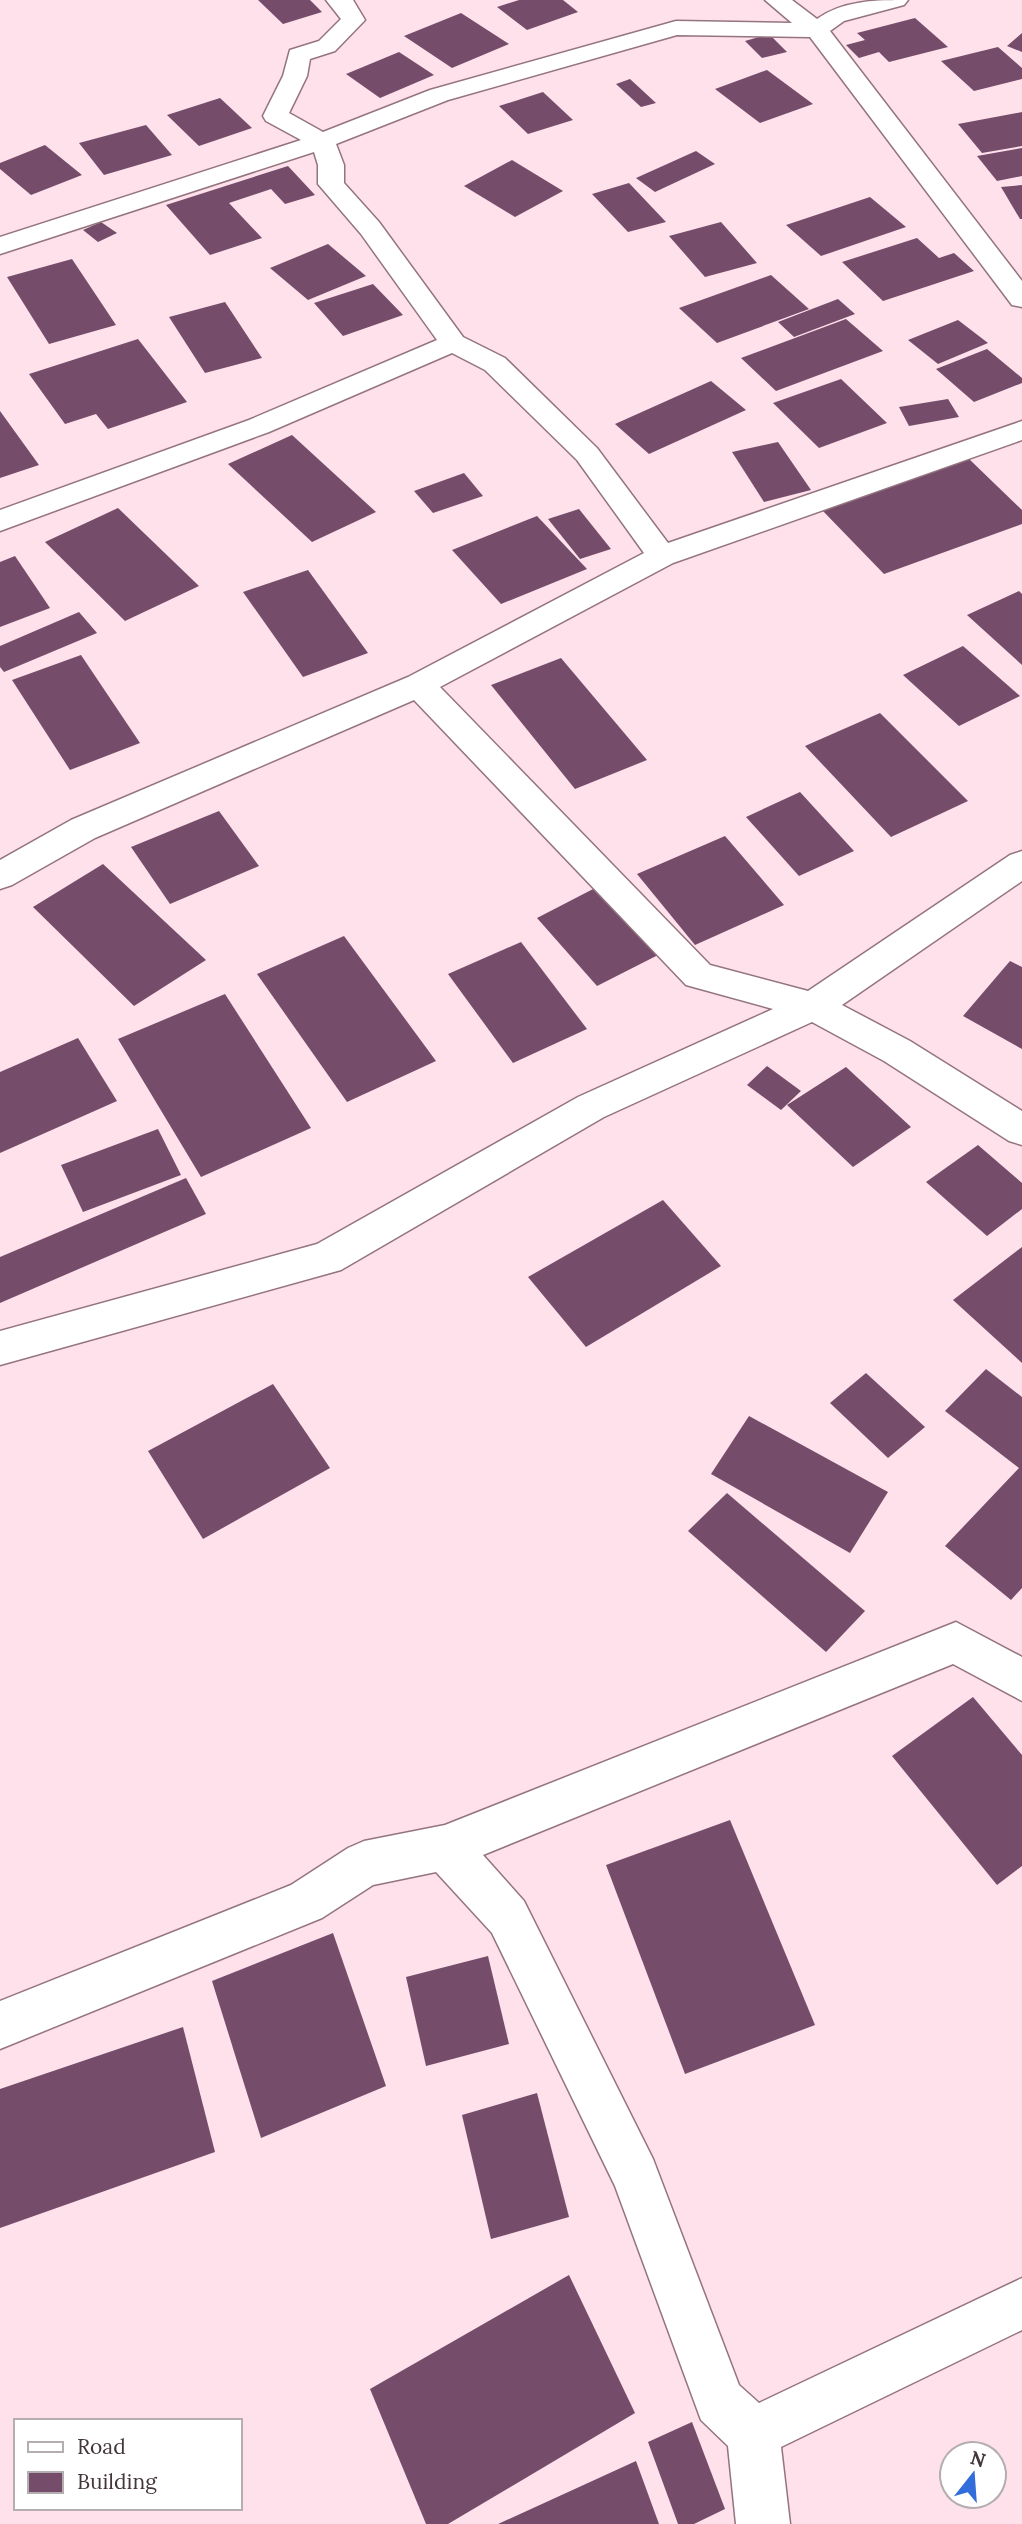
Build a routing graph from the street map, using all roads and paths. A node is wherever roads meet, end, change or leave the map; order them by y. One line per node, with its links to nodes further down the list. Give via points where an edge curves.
1 (338, 0): 5 (street, via 353,20 327,46 299,55 295,76 275,116)
2 (777, 0): 4 (street)
3 (896, 0): 4 (street, via 836,16)
4 (817, 30): 5 (street, via 676,28 439,95); 7 (street)
5 (322, 141): 6 (street); 8 (street, via 331,165 331,184 370,228)
6 (0, 246)
7 (1022, 299)
8 (453, 343): 10 (street, via 259,426); 11 (street, via 495,364 587,454)
9 (1022, 430): 11 (street)
10 (0, 521)
11 (662, 556): 12 (street)
12 (419, 685): 14 (street, via 83,829); 15 (street, via 698,975)
13 (1022, 864): 15 (street)
14 (0, 876)
15 (813, 1006): 16 (street, via 897,1051); 17 (street, via 591,1107 327,1258)
16 (1022, 1130)
17 (0, 1348)
18 (1022, 1680): 19 (street, via 956,1642)
19 (445, 1848): 20 (street, via 364,1864 306,1902); 22 (street, via 508,1917 636,2176 719,2402)
20 (0, 2025)
21 (1022, 2303): 22 (street)
22 (753, 2433): 23 (street)
23 (763, 2524)

